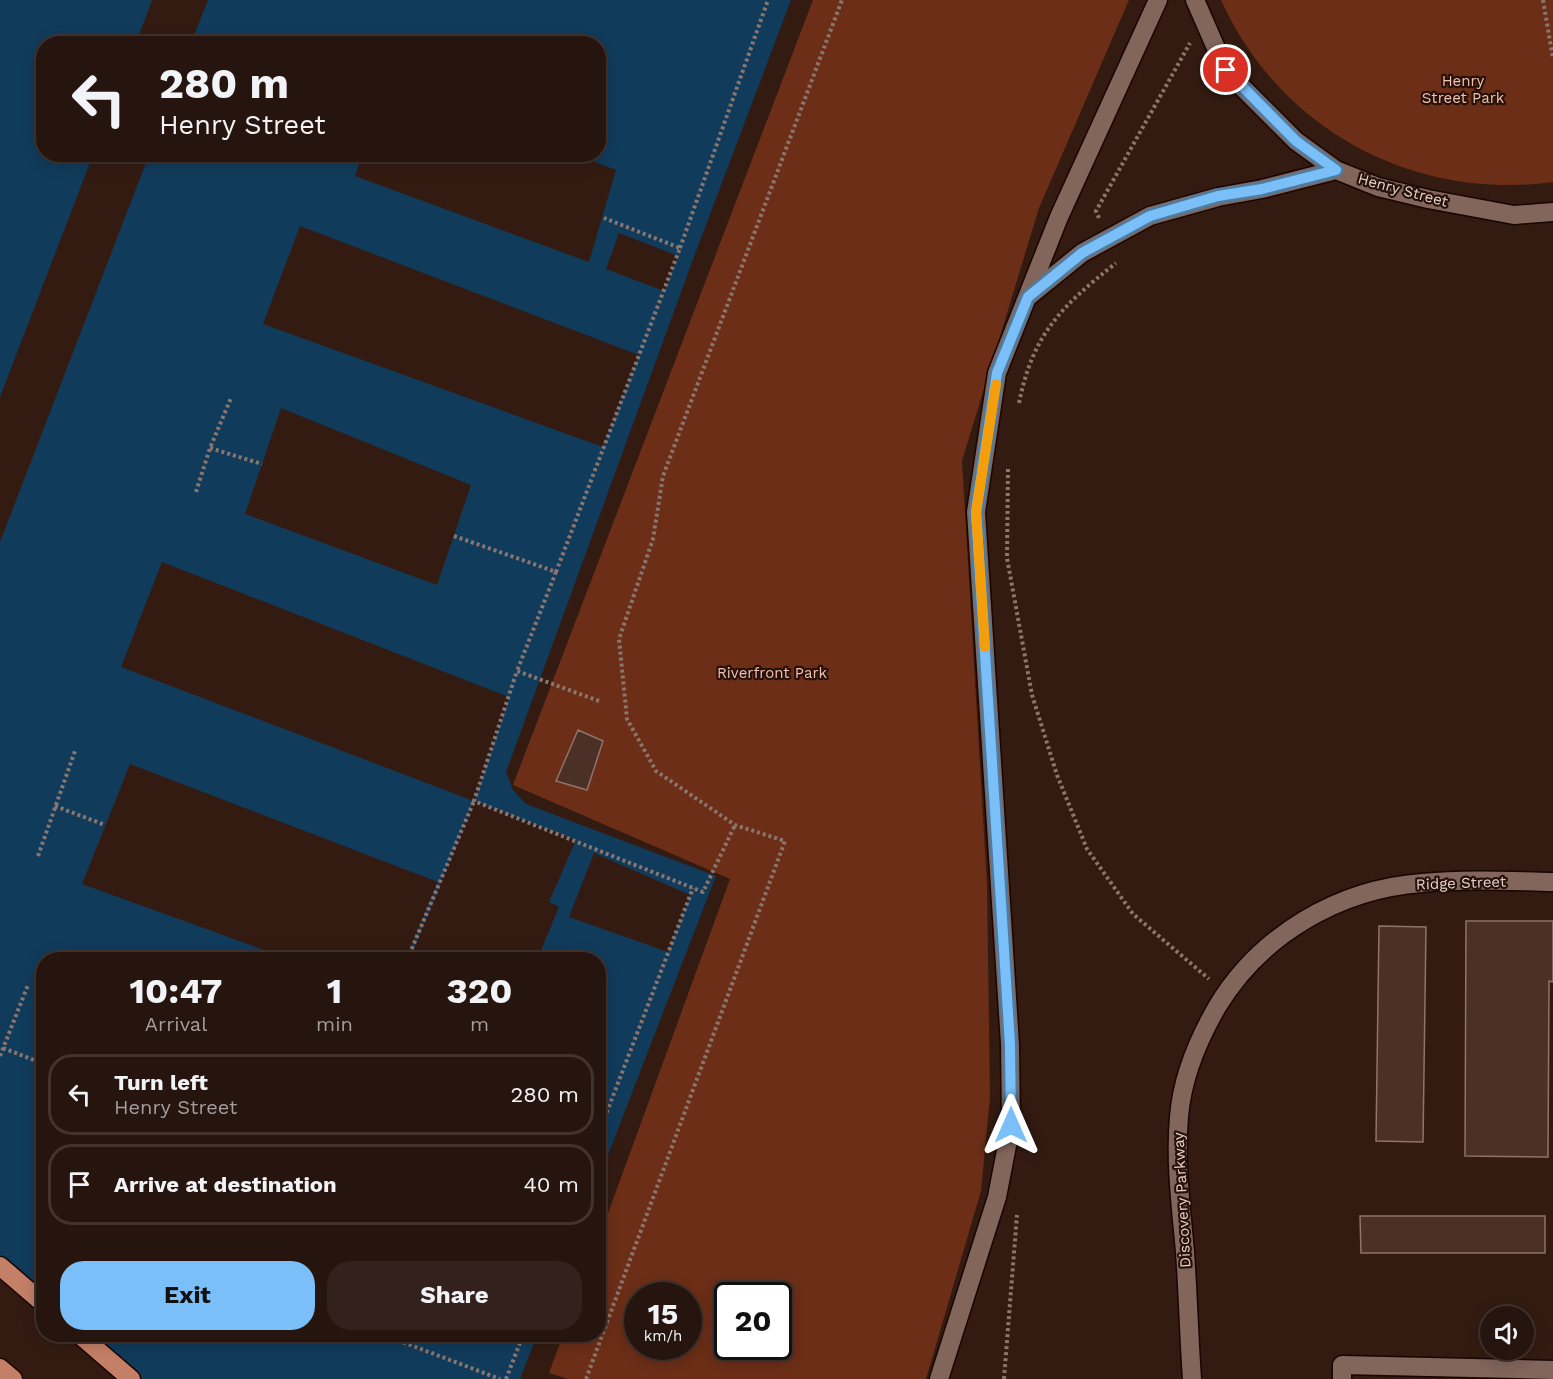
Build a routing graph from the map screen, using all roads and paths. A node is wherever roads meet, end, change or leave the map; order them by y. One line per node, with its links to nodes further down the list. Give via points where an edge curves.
1 (768, 0): 12 (path)
2 (842, 0): 28 (path, via 663,476 653,539 619,639 627,719 656,771)
3 (1158, 0): 13 (street, via 1059,218)
4 (1195, 0): 6 (street, Henry Street)
5 (1543, 0): 7 (path)
6 (1202, 21): 8 (street, Henry Street, via 1226,70 1296,141); 11 (path, via 1096,211)
7 (1553, 59)
8 (1336, 170): 9 (street, Henry Street, via 1378,187 1428,200 1514,215); 11 (street, via 1218,196 1150,216)
9 (1553, 212)
10 (604, 218): 12 (path)
11 (1110, 238): 13 (street, via 1082,253); 15 (path, via 1120,260 1070,301 1043,334 1025,372)
12 (680, 248): 21 (path)
13 (1028, 297): 39 (street, via 997,373 976,512 1010,1044 1011,1125)
14 (231, 398): 16 (path)
15 (1018, 405)
16 (210, 448): 18 (path); 19 (path)
17 (1008, 460): 34 (path, via 1007,558 1032,695 1057,776 1087,849 1133,914)
18 (262, 464)
19 (196, 492)
20 (454, 536): 21 (path)
21 (556, 572): 22 (path)
22 (517, 671): 23 (path); 25 (path)
23 (599, 701)
24 (75, 751): 26 (path)
25 (474, 801): 31 (path); 32 (path)
26 (55, 806): 27 (path); 29 (path)
27 (105, 825)
28 (735, 825): 31 (path, via 704,892); 42 (path, via 785,841)
29 (38, 856)
30 (1553, 882): 34 (street, Ridge Street, via 1420,883 1375,891 1325,909 1281,933 1250,962)
31 (693, 888): 38 (path)
32 (410, 952)
33 (28, 985): 35 (path)
34 (1225, 994): 56 (street, Discovery Parkway, via 1204,1028 1186,1075 1179,1114 1176,1154)
35 (3, 1048): 36 (path); 37 (path)
36 (0, 1056)
37 (36, 1061)
38 (606, 1114)
39 (997, 1197): 54 (street); 55 (path, via 1018,1203)
40 (0, 1266): 41 (highway)
41 (36, 1297)
42 (606, 1325)
43 (88, 1342): 50 (highway)
44 (403, 1342): 51 (path)
45 (520, 1342): 52 (path)
46 (600, 1342): 53 (path)
47 (0, 1368): 49 (highway)
48 (1553, 1370): 57 (street, via 1342,1365)
49 (13, 1379)
50 (131, 1379)
51 (500, 1379)
52 (506, 1379)
53 (586, 1379)
54 (939, 1379)
55 (1004, 1379)
56 (1192, 1379)
57 (1342, 1379)

